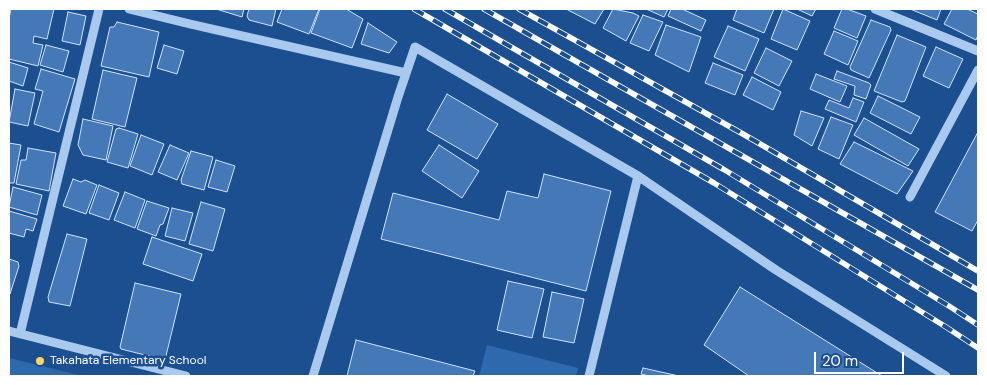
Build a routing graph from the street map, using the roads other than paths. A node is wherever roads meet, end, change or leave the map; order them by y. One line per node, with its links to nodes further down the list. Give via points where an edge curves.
1 (99, 9): 10 (street)
2 (129, 9): 6 (street)
3 (876, 9): 4 (street)
4 (978, 51)
5 (978, 70): 8 (street)
6 (406, 72): 7 (street, via 415,47); 12 (street)
7 (638, 176): 13 (street); 14 (street, via 776,270)
8 (910, 197)
9 (9, 331): 10 (street)
10 (20, 334): 11 (street)
11 (186, 376)
12 (314, 376)
13 (589, 376)
14 (946, 376)

